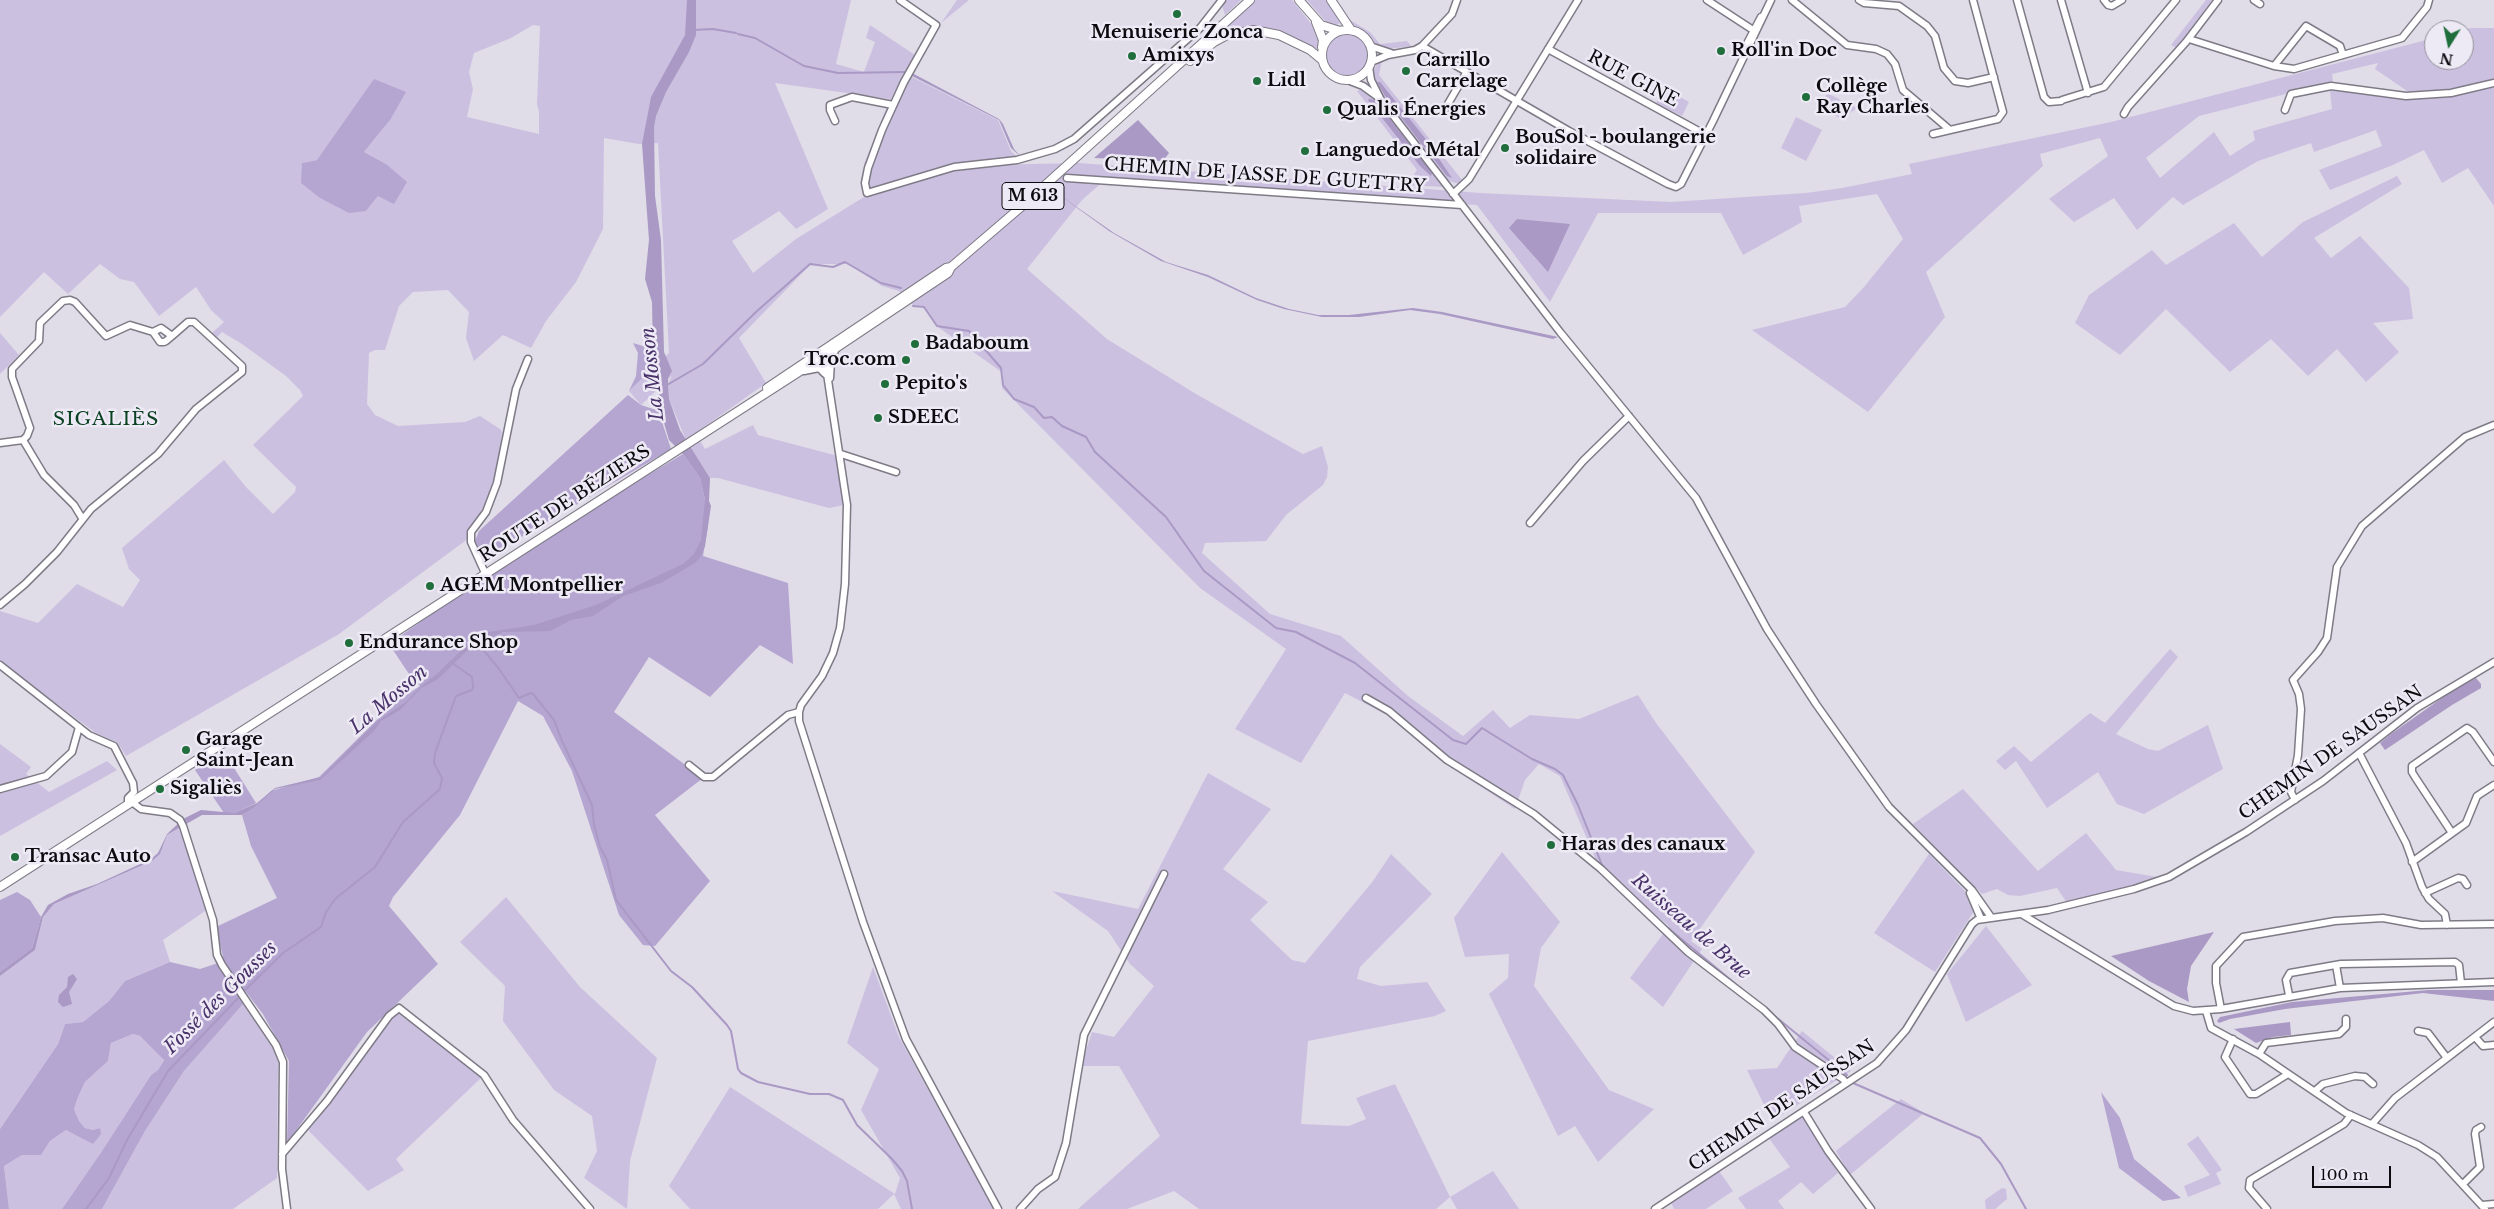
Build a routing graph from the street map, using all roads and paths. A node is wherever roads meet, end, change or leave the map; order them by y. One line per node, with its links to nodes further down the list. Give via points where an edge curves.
1 (900, 0): 42 (street, via 936,25)
2 (1222, 0): 42 (street, via 1200,28 1074,139 1055,149 1016,160 954,167 867,193 868,168)
3 (1250, 0): 47 (main road, M 613)
4 (1299, 0): 21 (main road)
5 (1331, 0): 22 (main road)
6 (1457, 0): 27 (street, via 1452,14)
7 (1578, 0): 29 (street)
8 (1707, 0): 23 (street)
9 (1771, 0): 20 (street)
10 (1859, 0): 36 (street, via 1900,6 1928,26 1935,36 1944,68 1955,81 1968,84)
11 (1973, 0): 36 (street)
12 (2017, 0): 39 (street, via 2047,101 2053,103)
13 (2061, 0): 39 (street)
14 (2104, 0): 15 (street, via 2112,6)
15 (2122, 0)
16 (2176, 0): 39 (street, via 2109,82)
17 (2218, 0): 25 (street)
18 (2429, 0): 31 (street, via 2402,38)
19 (1796, 1): 48 (street, via 1847,45 1888,54 1895,64 1903,90)
20 (1766, 10): 23 (street); 49 (street)
21 (1313, 16): 24 (main road, via 1326,28); 28 (main road, via 1321,33)
22 (1350, 30): 24 (main road); 26 (main road, via 1366,38)
23 (1754, 30): 49 (street)
24 (1340, 31): 28 (main road, via 1326,40)
25 (2189, 39): 34 (street); 45 (street)
26 (1370, 46): 30 (street); 33 (main road)
27 (1422, 46): 30 (street); 35 (street)
28 (1322, 48): 32 (main road)
29 (1548, 49): 41 (street); 49 (street, RUE GINE)
30 (1395, 54): 33 (street)
31 (2342, 55): 34 (street, via 2294,69); 34 (street, via 2340,46 2306,26)
32 (1322, 60): 37 (main road, via 1327,72); 47 (main road, M 613, via 1310,50 1265,31 1242,30 1208,46)
33 (1370, 65): 37 (main road, via 1364,74); 40 (street, via 1371,80)
34 (2274, 66)
35 (1466, 73): 41 (street); 43 (street)
36 (1994, 77): 48 (street, via 2002,116)
37 (1350, 81): 40 (street, via 1368,89)
38 (2494, 83): 44 (street, via 2451,93 2406,96 2332,86 2291,94)
39 (2088, 93)
40 (1381, 100): 52 (street)
41 (1516, 101): 49 (street, via 1676,187); 52 (street, via 1469,179)
42 (893, 105): 46 (street, via 852,97 830,105)
43 (1444, 110)
44 (2285, 110)
45 (2124, 114)
46 (835, 121)
47 (1113, 124): 54 (main road, M 613)
48 (1950, 130): 50 (street)
49 (1706, 132)
50 (1933, 134)
51 (1067, 178): 53 (street, CHEMIN DE JASSE DE GUETTRY)
52 (1453, 194): 53 (street)
53 (1462, 205): 62 (street)
54 (951, 267): 57 (main road, M 613); 57 (main road, M 613, via 948,273)
55 (153, 332): 56 (street, via 161,328); 56 (street, via 162,342); 64 (street, via 126,326 106,336 86,312 70,300 63,301 40,323 39,341 12,370 30,428)
56 (172, 336): 68 (street, via 188,322 194,322 242,366 242,372 196,409 161,452)
57 (826, 355): 59 (main road, M 613); 60 (street); 61 (main road, M 613, via 767,387)
58 (528, 359): 70 (street, via 516,389 497,483 486,512 471,532 471,542)
59 (797, 374): 60 (street, via 819,368); 61 (main road, M 613)
60 (830, 387): 66 (street)
61 (746, 405): 70 (main road, ROUTE DE BÉZIERS / M 613)
62 (1629, 416): 69 (street, via 1583,462); 87 (street, via 1696,498 1767,629 1889,807)
63 (2494, 425): 82 (street, via 2461,440 2362,526 2337,567 2326,638 2293,680 2301,709 2292,792)
64 (23, 440): 65 (street); 68 (street, via 44,475 74,505)
65 (0, 442)
66 (840, 454): 67 (street); 75 (street, via 847,505 840,628 825,668)
67 (896, 472)
68 (82, 518): 71 (street, via 57,552)
69 (1530, 523)
70 (485, 573): 83 (main road, ROUTE DE BÉZIERS / M 613)
71 (0, 605)
72 (2494, 662): 77 (street, CHEMIN DE SAUSSAN, via 2418,708)
73 (0, 666): 76 (street)
74 (1366, 698): 113 (street, via 1389,711 1447,760 1534,814 1602,869 1688,952 1764,1010 1795,1047)
75 (798, 712): 79 (street, via 788,714 713,777 704,777); 127 (street, via 804,742 862,922 906,1039)
76 (80, 727): 81 (street, via 72,752 46,776); 83 (street, via 116,748 133,784 134,792 128,798)
77 (2358, 753): 82 (street, CHEMIN DE SAUSSAN); 85 (street, via 2400,830)
78 (2494, 762): 84 (street, via 2467,728 2412,766 2412,772)
79 (689, 765)
80 (2494, 785): 84 (street, via 2477,796 2468,821)
81 (0, 789)
82 (2295, 800): 91 (street, CHEMIN DE SAUSSAN, via 2169,877)
83 (130, 803): 89 (main road, ROUTE DE BÉZIERS / M 613); 120 (street, via 141,809 170,813 182,823 213,920 217,955 276,1045 282,1062)
84 (2452, 833): 85 (street)
85 (2412, 862): 90 (street)
86 (1164, 874): 128 (street, via 1084,1035 1066,1143 1055,1176)
87 (1958, 878): 92 (street, via 1972,890); 94 (street, via 1971,896)
88 (2467, 885): 90 (street, via 2458,878)
89 (0, 887)
90 (2425, 893): 96 (street, via 2445,914)
91 (2041, 912): 93 (street); 93 (street, CHEMIN DE SAUSSAN)
92 (1991, 917): 93 (street, CHEMIN DE SAUSSAN); 94 (street, CHEMIN DE SAUSSAN)
93 (2028, 917): 103 (street, via 2174,1006)
94 (1981, 919): 113 (street, CHEMIN DE SAUSSAN, via 1972,924 1906,1030 1877,1063)
95 (2494, 924): 96 (street)
96 (2447, 925): 102 (street, via 2421,925 2383,918 2336,921 2243,937 2216,966)
97 (2336, 965): 99 (street, via 2455,962 2459,965); 100 (street); 101 (street, via 2290,974 2286,980)
98 (2494, 982): 99 (street)
99 (2461, 983): 100 (street)
100 (2340, 988): 101 (street)
101 (2289, 995): 102 (street)
102 (2221, 1009): 103 (street)
103 (2206, 1011): 108 (street, via 2212,1028)
104 (2346, 1019): 110 (street, via 2346,1027 2338,1034 2266,1043)
105 (2494, 1022): 107 (street)
106 (2418, 1030): 111 (street, via 2428,1033)
107 (2475, 1037): 109 (street, via 2483,1046); 111 (street)
108 (2233, 1039): 110 (street); 112 (street, via 2225,1057 2250,1094 2256,1094)
109 (2494, 1045)
110 (2259, 1054): 112 (street)
111 (2447, 1058): 118 (street, via 2395,1098)
112 (2288, 1074): 115 (street)
113 (1846, 1083): 116 (street, CHEMIN DE SAUSSAN)
114 (2373, 1084): 115 (street, via 2365,1077 2355,1076 2323,1084)
115 (2314, 1091): 117 (street)
116 (1804, 1112): 129 (street, CHEMIN DE SAUSSAN); 130 (street)
117 (2351, 1115): 118 (street); 123 (street, via 2344,1124 2248,1183)
118 (2372, 1124): 121 (street, via 2428,1151)
119 (2481, 1127): 121 (street, via 2475,1134 2480,1167)
120 (282, 1154): 125 (street); 126 (street, via 327,1101 388,1016 399,1008 484,1075 513,1120)
121 (2464, 1183): 124 (street)
122 (2494, 1204): 124 (street)
123 (2258, 1206): 131 (street)
124 (2482, 1208)
125 (286, 1209)
126 (590, 1209)
127 (998, 1209)
128 (1020, 1209)
129 (1655, 1209)
130 (1871, 1209)
131 (2267, 1209)

